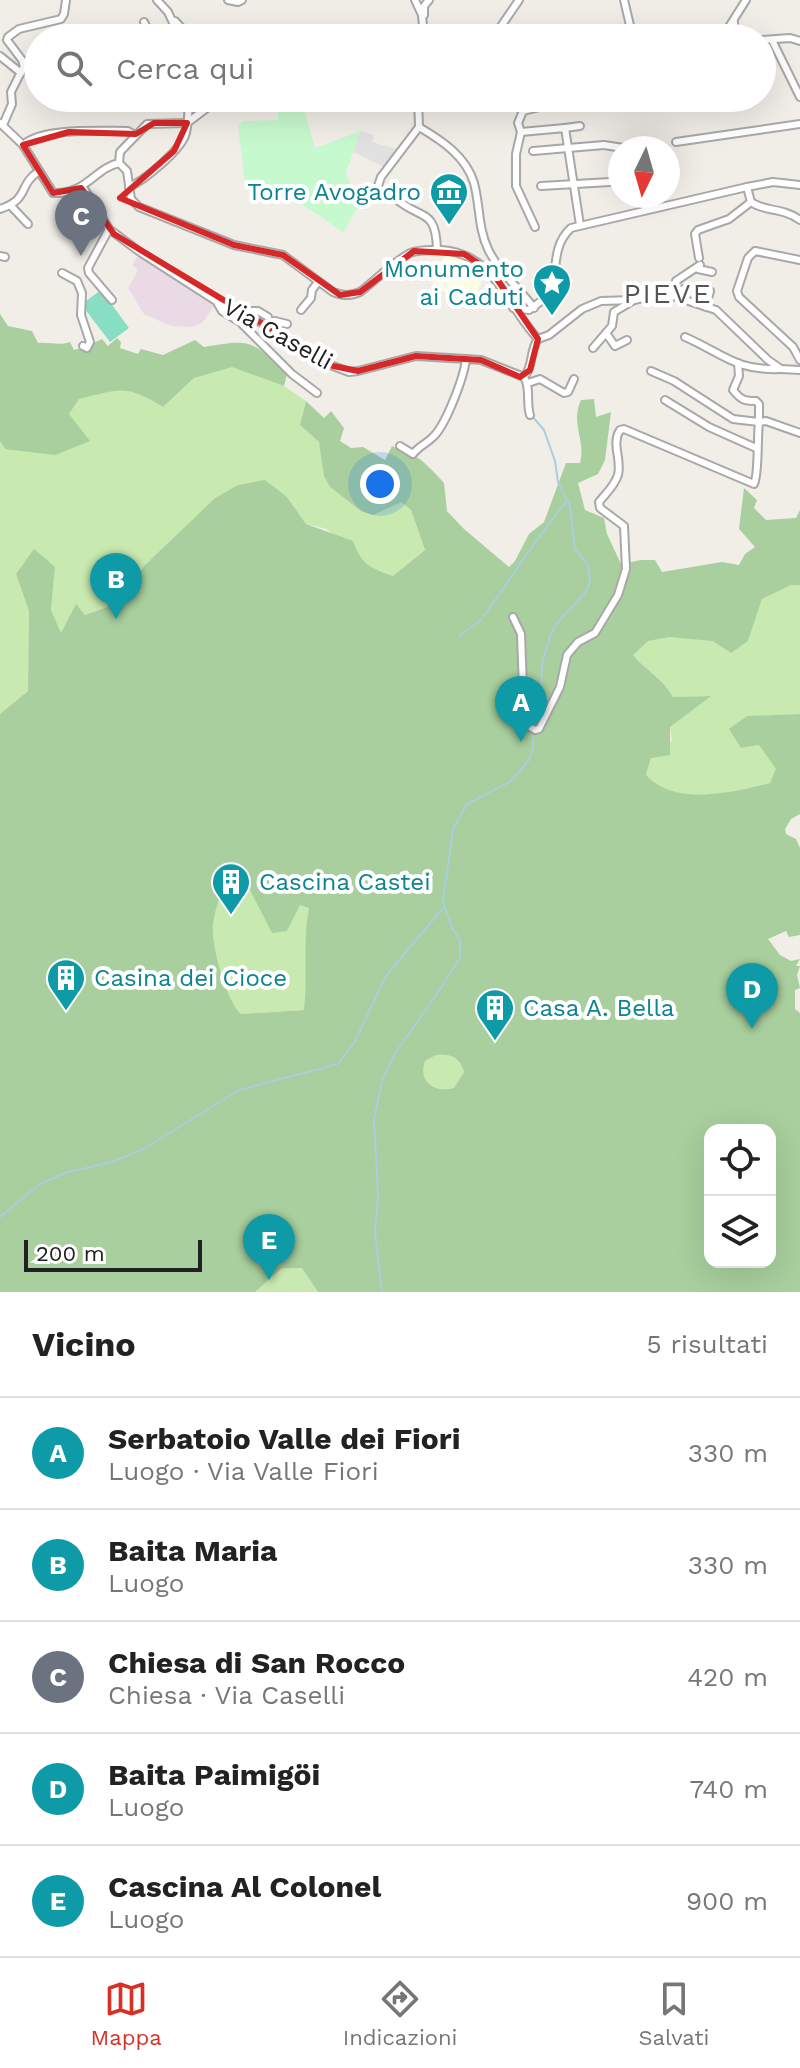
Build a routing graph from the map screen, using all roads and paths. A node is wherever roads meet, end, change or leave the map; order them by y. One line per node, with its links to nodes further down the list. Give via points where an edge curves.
1 (66, 0): 13 (street, via 61,19)
2 (157, 0): 10 (street)
3 (228, 0): 4 (street)
4 (242, 0)
5 (415, 0): 11 (street)
6 (429, 0): 11 (street)
7 (519, 0): 17 (street)
8 (624, 0): 18 (street)
9 (746, 0): 12 (street)
10 (170, 16): 14 (street); 15 (street)
11 (423, 19): 16 (street)
12 (734, 22)
13 (40, 24)
14 (174, 24)
15 (178, 24)
16 (423, 24)
17 (503, 24)
18 (630, 24)
19 (24, 28): 25 (street, via 7,40)
20 (776, 40): 21 (street)
21 (800, 41)
22 (776, 48): 29 (street)
23 (0, 56): 26 (street)
24 (24, 63): 26 (street)
25 (24, 63)
26 (21, 73): 27 (street)
27 (11, 92): 28 (street); 35 (street, via 12,104)
28 (0, 94)
29 (800, 97)
30 (188, 112): 34 (street)
31 (202, 112): 34 (street)
32 (418, 112): 38 (street)
33 (523, 112): 40 (street)
34 (187, 123): 41 (street, via 147,124); 55 (street, via 174,151)
35 (2, 124): 43 (street)
36 (800, 124): 42 (street)
37 (580, 126): 39 (street)
38 (419, 127): 51 (street); 72 (street, via 449,147 468,170 487,247)
39 (565, 128): 40 (street); 45 (street)
40 (521, 132): 64 (street, via 516,186)
41 (135, 135): 43 (street, via 69,132 28,139); 47 (street, via 120,152)
42 (680, 141)
43 (23, 145): 48 (street)
44 (608, 146): 45 (street)
45 (568, 148): 46 (street); 53 (street)
46 (533, 151)
47 (119, 163): 54 (street); 55 (street, via 127,171)
48 (38, 172): 54 (street, via 53,193); 59 (street)
49 (608, 182): 53 (street)
50 (800, 185): 56 (street, via 773,182)
51 (378, 186)
52 (541, 186): 53 (street)
53 (573, 186): 63 (street)
54 (83, 187): 65 (street, Via Caselli)
55 (129, 187): 71 (street, via 139,207 234,245 283,255)
56 (747, 187): 58 (street); 63 (street)
57 (395, 198): 66 (street, via 432,219)
58 (751, 202): 61 (street); 68 (street, via 719,225 698,230)
59 (11, 206): 60 (street); 62 (street)
60 (0, 209)
61 (800, 220)
62 (28, 224)
63 (580, 225): 81 (street, via 561,237 552,293)
64 (535, 227)
65 (109, 229): 75 (street, via 88,268); 78 (street, Via Caselli)
66 (437, 250): 71 (street, via 408,254 350,296); 76 (street, via 464,254 481,264)
67 (800, 260): 91 (street, via 755,251 737,291)
68 (699, 264): 69 (street); 73 (street)
69 (712, 272)
70 (62, 273): 90 (street, via 75,279 82,293 81,315 90,342)
71 (318, 282): 82 (street)
72 (521, 290): 76 (street); 81 (street)
73 (662, 294): 74 (street); 77 (street)
74 (673, 296): 79 (street); 79 (street, via 687,287 705,286 710,291)
75 (112, 300)
76 (508, 300): 80 (street)
77 (634, 300): 86 (street, via 614,312); 88 (street, via 592,304)
78 (216, 301): 83 (street, Via Caselli); 101 (street)
79 (706, 307): 96 (street, via 727,317)
80 (513, 308): 81 (street); 85 (street)
81 (532, 309): 85 (street)
82 (301, 310)
83 (250, 316): 84 (street, via 258,311); 93 (street, Via Caselli, via 349,372 416,356)
84 (287, 324)
85 (529, 330): 88 (street)
86 (606, 333): 89 (street, via 615,346); 92 (street)
87 (685, 337): 95 (street)
88 (538, 339): 100 (street)
89 (627, 340)
90 (83, 346)
91 (796, 346): 94 (street)
92 (593, 348)
93 (466, 359): 100 (street, Via Caselli, via 481,360); 106 (street, via 457,395 436,435 413,454)
94 (800, 360)
95 (738, 363): 96 (street); 104 (street, via 733,390 743,401 759,404)
96 (781, 369): 97 (street)
97 (800, 370)
98 (651, 371): 104 (street, via 733,419)
99 (574, 379): 100 (street, Via Caselli, via 564,393 540,379)
100 (526, 380): 103 (street)
101 (317, 393)
102 (665, 400): 107 (street)
103 (530, 415)
104 (759, 422): 105 (street); 107 (street)
105 (800, 433)
106 (400, 446)
107 (756, 448): 108 (street, via 754,484 620,430 615,438 619,472 599,502 624,526 626,569 618,595 595,633 567,655 560,687 535,730 524,717 521,634)
108 (513, 617)

